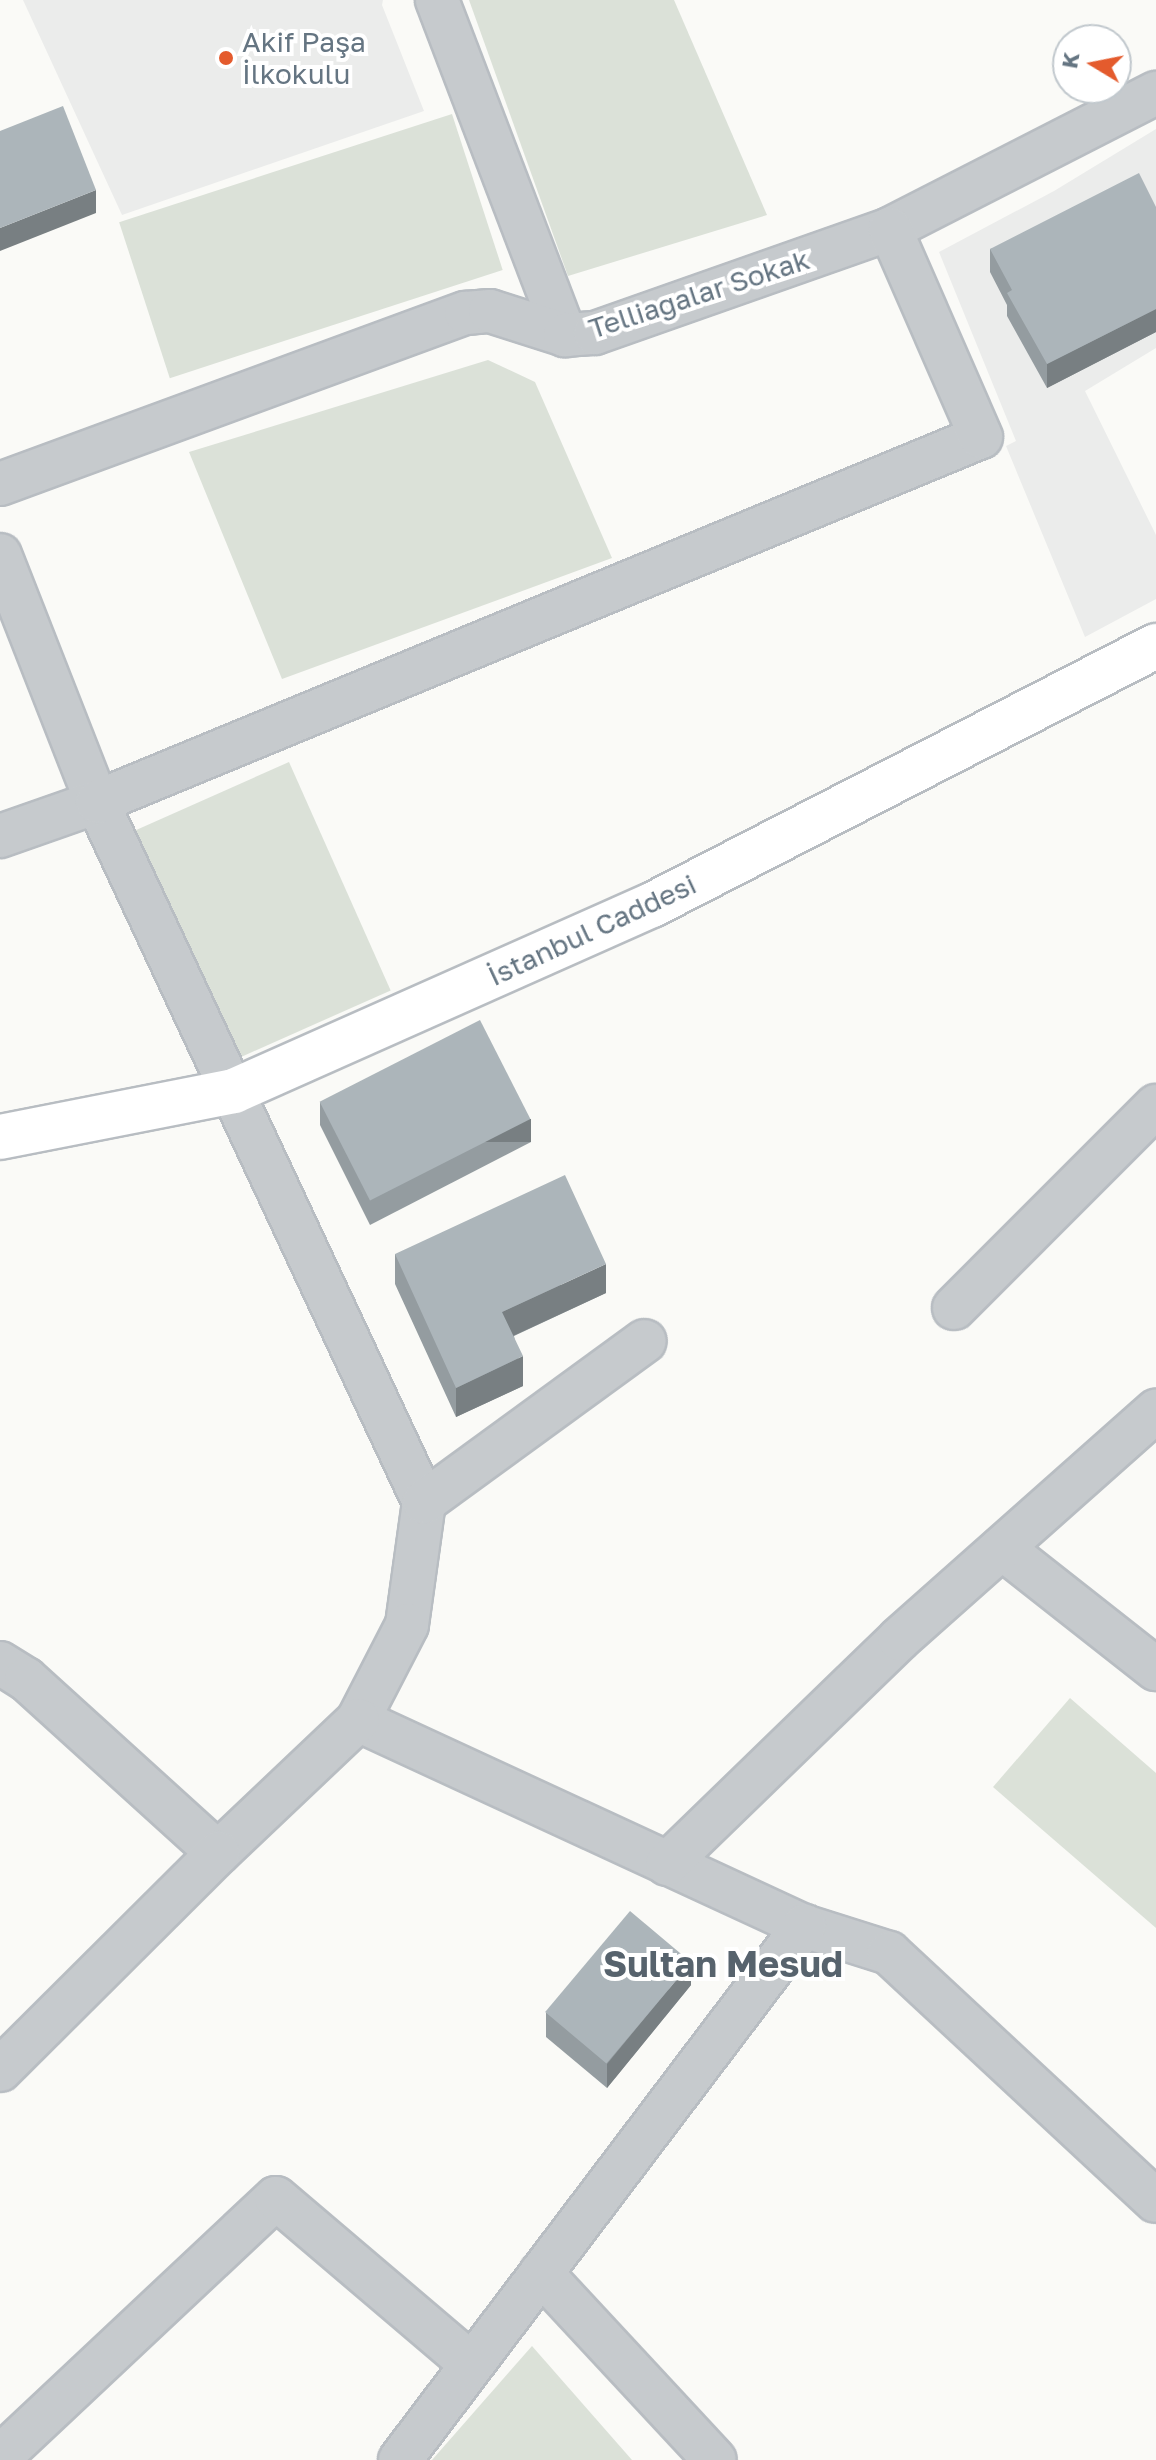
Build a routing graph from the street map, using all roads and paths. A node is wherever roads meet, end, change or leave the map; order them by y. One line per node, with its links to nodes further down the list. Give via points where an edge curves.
1 (437, 0): 4 (street)
2 (1156, 93): 3 (street, Telliağalar Sokak)
3 (890, 229): 4 (street, Telliağalar Sokak, via 595,333); 8 (street, via 981,437)
4 (565, 335): 5 (street, Telliağalar Sokak, via 490,311 466,313)
5 (0, 484)
6 (0, 555): 8 (street)
7 (1156, 646): 10 (street, İstanbul Caddesi, via 652,905)
8 (97, 802): 9 (street); 10 (street)
9 (0, 836)
10 (234, 1091): 12 (street, İstanbul Caddesi); 16 (street)
11 (1156, 1106): 13 (street)
12 (0, 1137)
13 (954, 1308)
14 (645, 1341): 16 (street)
15 (1156, 1411): 17 (street)
16 (424, 1502): 20 (street, via 407,1625)
17 (1002, 1548): 19 (street); 22 (street, via 899,1639)
18 (0, 1663): 21 (street, via 26,1679)
19 (1156, 1669)
20 (358, 1720): 21 (street); 22 (street)
21 (218, 1853): 24 (street)
22 (667, 1864): 23 (street)
23 (804, 1926): 25 (street, via 889,1953); 26 (street)
24 (0, 2070)
25 (1156, 2201)
26 (541, 2273): 27 (street); 30 (street)
27 (472, 2365): 28 (street, via 276,2198); 29 (street)
28 (0, 2457)
29 (400, 2460)
30 (715, 2460)

